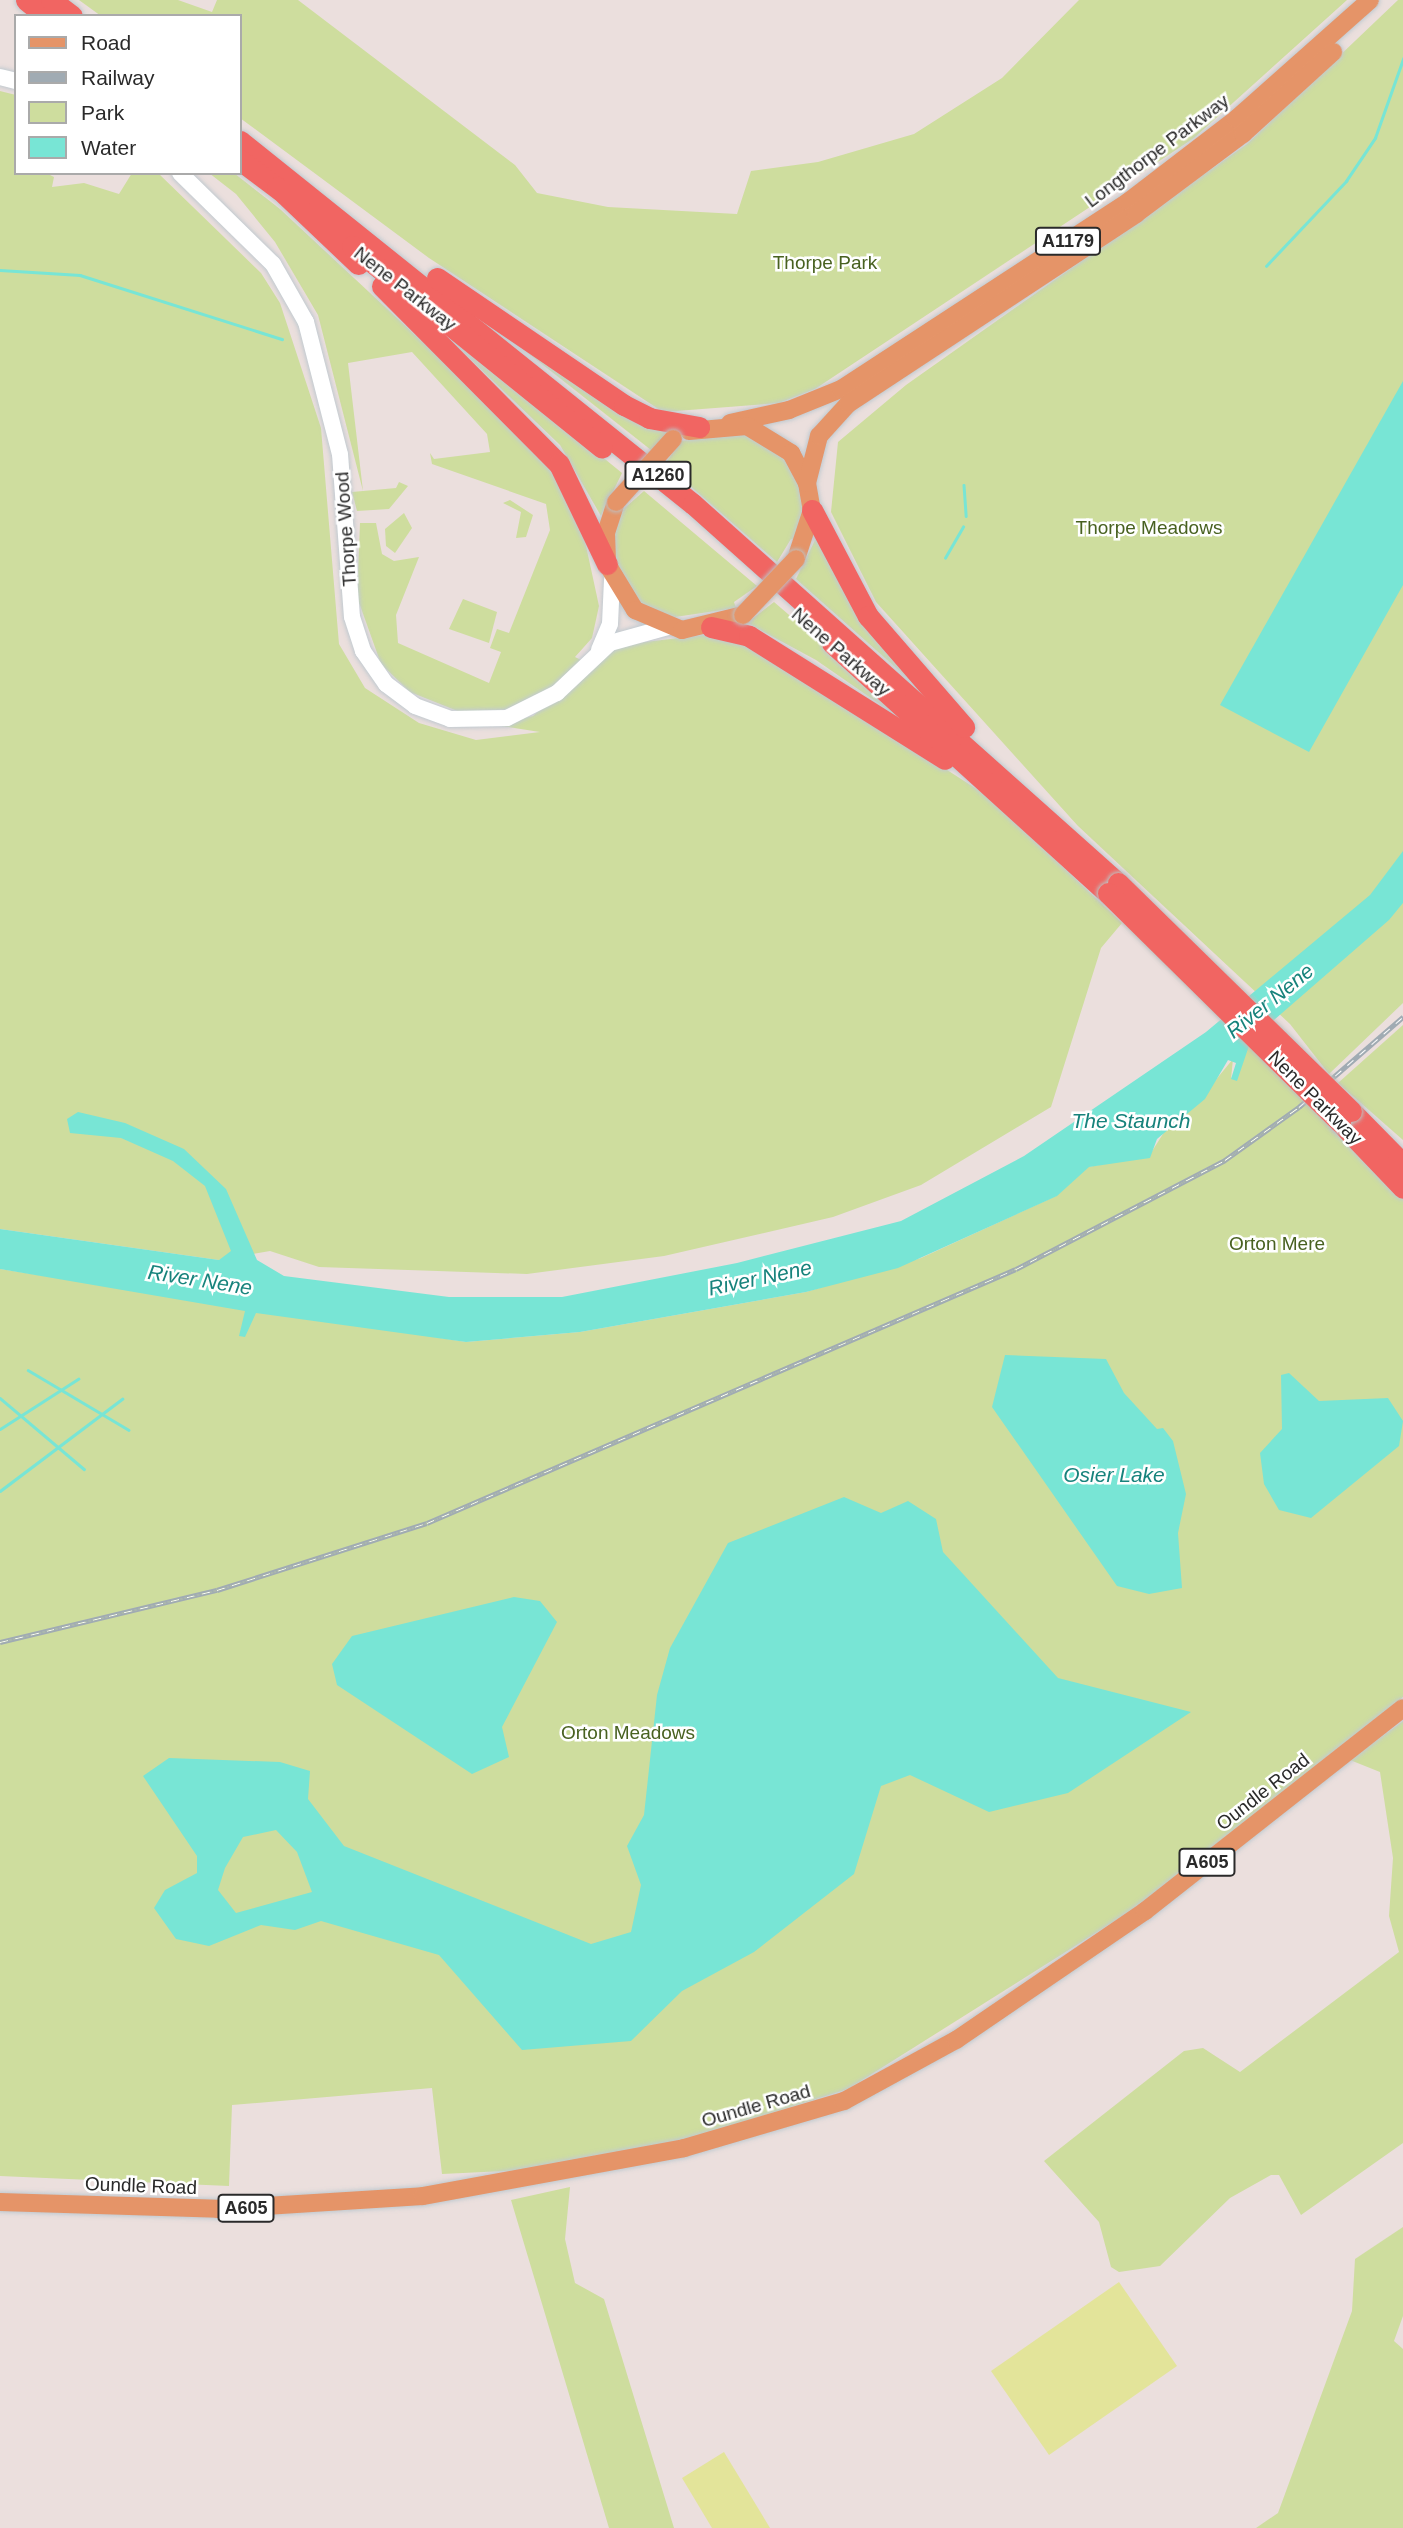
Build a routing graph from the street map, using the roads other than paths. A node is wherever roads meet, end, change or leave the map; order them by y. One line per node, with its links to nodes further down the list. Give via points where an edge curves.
1 (26, 0): 5 (highway)
2 (51, 0): 6 (highway)
3 (1370, 0): 11 (main road, Longthorpe Parkway / A1179, via 1236,119 1117,209 841,389 789,410)
4 (1384, 0): 13 (main road, Longthorpe Parkway / A1179, via 1232,142 1136,214 848,404 819,436)
5 (44, 14)
6 (69, 14)
7 (242, 143): 10 (highway, Nene Parkway / A1260)
8 (242, 161): 10 (highway, Nene Parkway / A1260)
9 (182, 175): 18 (street, Thorpe Wood, via 273,264 306,322 340,454 352,617 363,651 386,684 432,714 488,721 542,703)
10 (283, 183): 12 (highway, via 624,405 649,418); 15 (highway, via 559,464); 19 (highway, Nene Parkway / A1260, via 693,504)
11 (730, 423): 12 (main road); 13 (main road, via 778,441)
12 (699, 427): 15 (main road, bridge, via 673,439 616,502 606,532)
13 (807, 483): 14 (main road)
14 (812, 510): 17 (main road, bridge, via 796,559 743,615); 19 (highway, via 868,616)
15 (610, 572): 16 (main road, via 635,610); 18 (street, Thorpe Wood, via 610,624)
16 (668, 627): 17 (main road); 18 (street, Thorpe Wood, via 628,635)
17 (711, 627): 19 (highway, via 749,636)
18 (598, 652)
19 (1005, 789): 20 (highway, Nene Parkway / A1260, bridge, via 1113,888)
20 (1345, 1116): 21 (highway, Nene Parkway / A1260); 22 (highway, Nene Parkway / A1260)
21 (1403, 1164)
22 (1403, 1188)
23 (1403, 1708): 24 (main road, Oundle Road / A605, via 1145,1911 956,2040 844,2101 684,2148 423,2196 218,2209)
24 (0, 2202)

